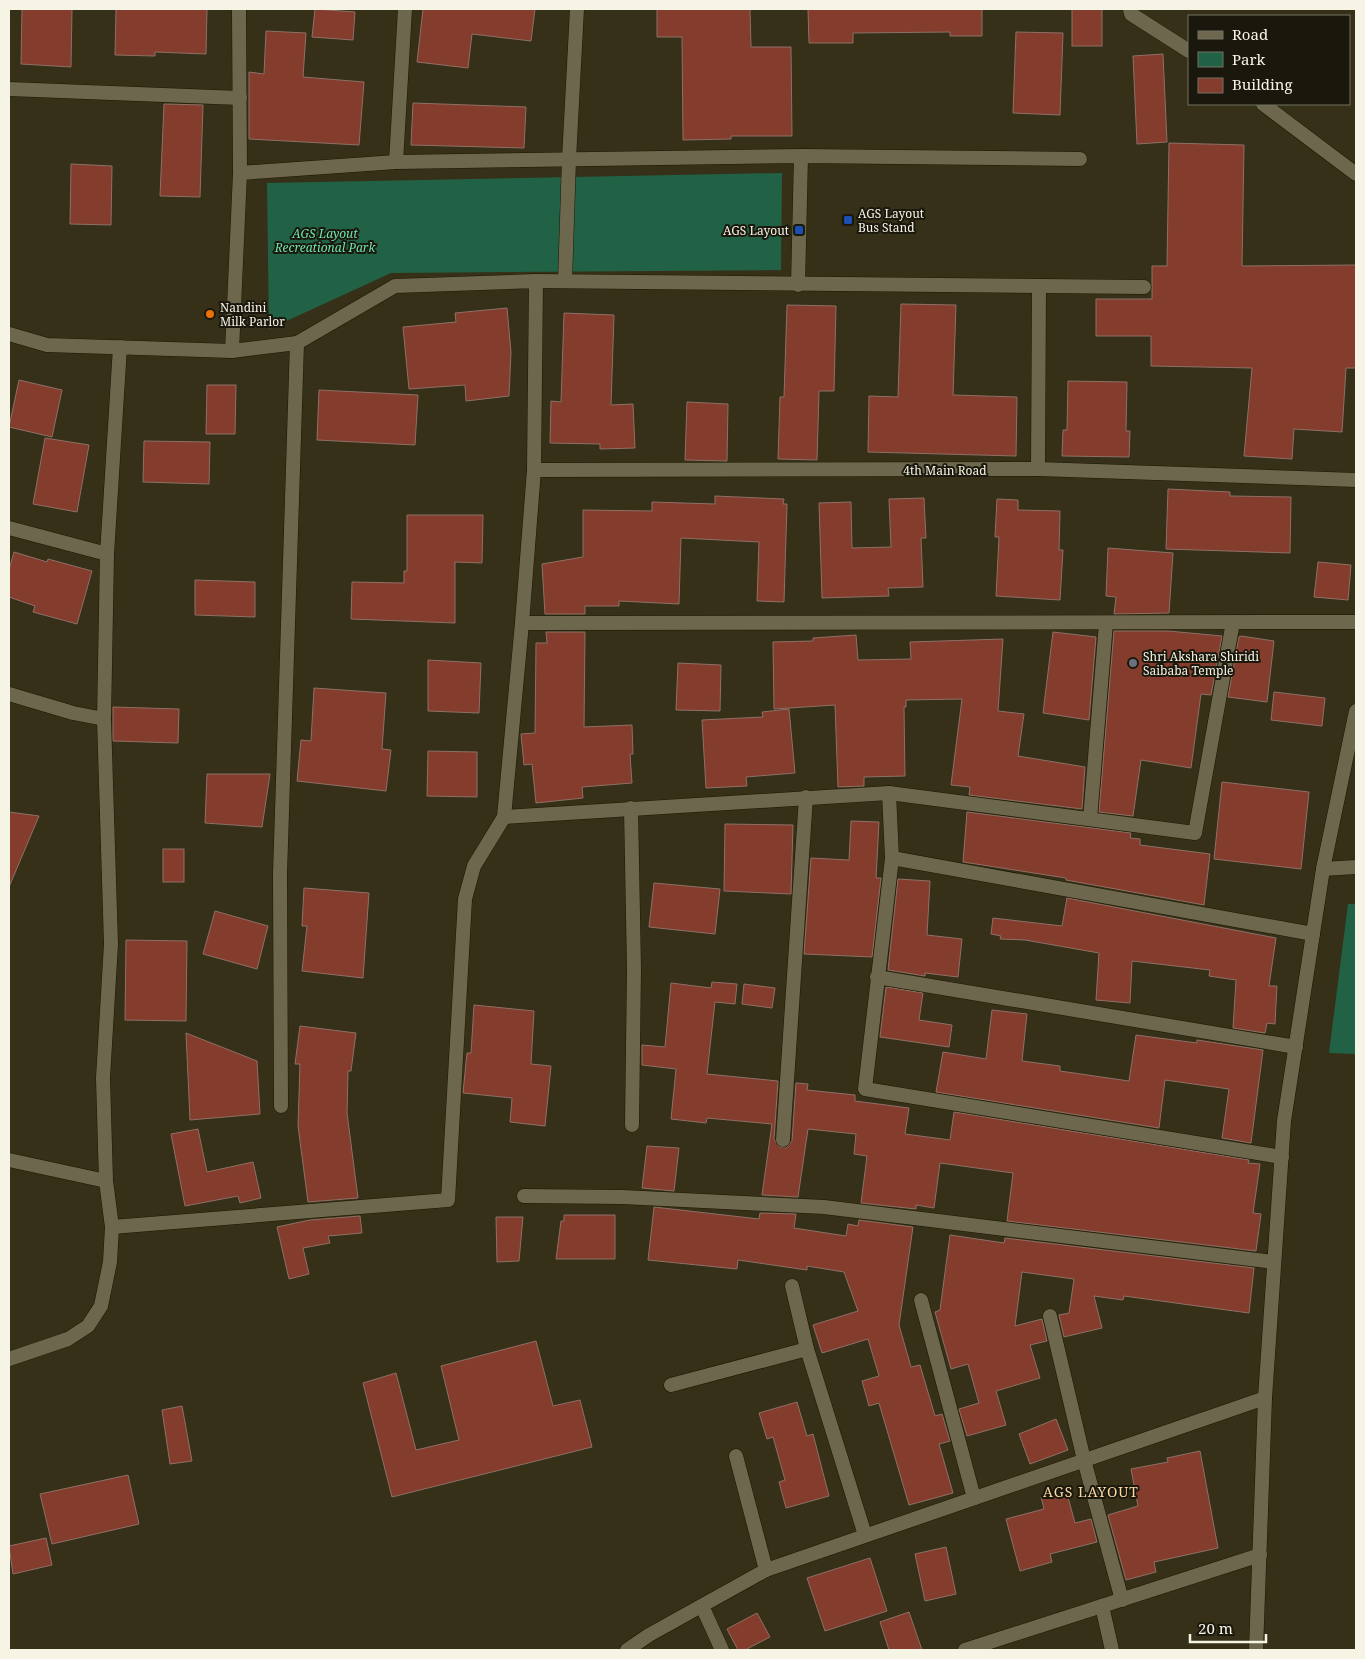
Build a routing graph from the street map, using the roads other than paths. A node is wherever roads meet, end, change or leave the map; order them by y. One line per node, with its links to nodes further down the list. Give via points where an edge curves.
1 (239, 9): 7 (street)
2 (405, 9): 12 (street)
3 (577, 9): 10 (street)
4 (1130, 9): 5 (street, via 1131,14)
5 (1188, 50)
6 (9, 89): 7 (street)
7 (240, 98): 13 (street)
8 (1264, 105): 14 (street)
9 (801, 156): 10 (street); 11 (street); 17 (street)
10 (568, 159): 12 (street); 16 (street)
11 (1080, 159)
12 (396, 162): 13 (street)
13 (240, 173): 23 (street)
14 (1356, 174)
15 (536, 281): 16 (street); 21 (street, via 395,286); 25 (street)
16 (565, 282): 17 (street)
17 (798, 285): 18 (street)
18 (1038, 287): 19 (street); 24 (street)
19 (1144, 287)
20 (9, 334): 22 (street, via 47,344)
21 (297, 343): 23 (street); 47 (street, via 280,874)
22 (120, 347): 23 (street); 28 (street)
23 (232, 351)
24 (1038, 469): 25 (street, 4th Main Road); 26 (street, 4th Main Road)
25 (534, 470): 31 (street)
26 (1356, 480)
27 (9, 528): 28 (street)
28 (107, 554): 35 (street)
29 (1233, 622): 30 (street); 32 (street); 40 (street, via 1196,833)
30 (1356, 622)
31 (522, 623): 32 (street); 39 (street)
32 (1106, 623): 40 (street)
33 (9, 694): 35 (street)
34 (1356, 712): 43 (street)
35 (104, 719): 52 (street, via 112,944 104,1078)
36 (889, 793): 37 (street); 40 (street); 41 (street)
37 (806, 798): 38 (street); 49 (street)
38 (632, 808): 39 (street); 48 (street)
39 (504, 817): 54 (street, via 474,866 465,899 448,1200)
40 (1090, 819)
41 (892, 858): 44 (street); 45 (street)
42 (1356, 867): 43 (street)
43 (1323, 869): 44 (street)
44 (1313, 934): 46 (street)
45 (877, 977): 46 (street); 50 (street, via 865,1089)
46 (1296, 1047): 50 (street, via 1284,1121)
47 (281, 1106)
48 (632, 1126)
49 (783, 1140)
50 (1282, 1157): 55 (street)
51 (9, 1160): 52 (street)
52 (106, 1181): 54 (street)
53 (524, 1196): 55 (street, via 622,1197 824,1207)
54 (112, 1227): 60 (street, via 110,1262 101,1306 88,1326 68,1339)
55 (1274, 1262): 62 (street)
56 (792, 1286): 59 (street)
57 (921, 1300): 65 (street)
58 (1050, 1316): 64 (street)
59 (807, 1350): 61 (street); 66 (street)
60 (9, 1359)
61 (671, 1385)
62 (1264, 1398): 64 (street); 67 (street)
63 (736, 1456): 68 (street)
64 (1084, 1460): 65 (street); 69 (street)
65 (974, 1498): 66 (street)
66 (866, 1535): 68 (street)
67 (1260, 1555): 69 (street); 76 (street)
68 (766, 1570): 70 (street)
69 (1122, 1600): 71 (street)
70 (702, 1606): 72 (street); 73 (street)
71 (1102, 1606): 74 (street); 75 (street)
72 (627, 1650)
73 (722, 1650)
74 (965, 1650)
75 (1112, 1650)
76 (1256, 1650)

